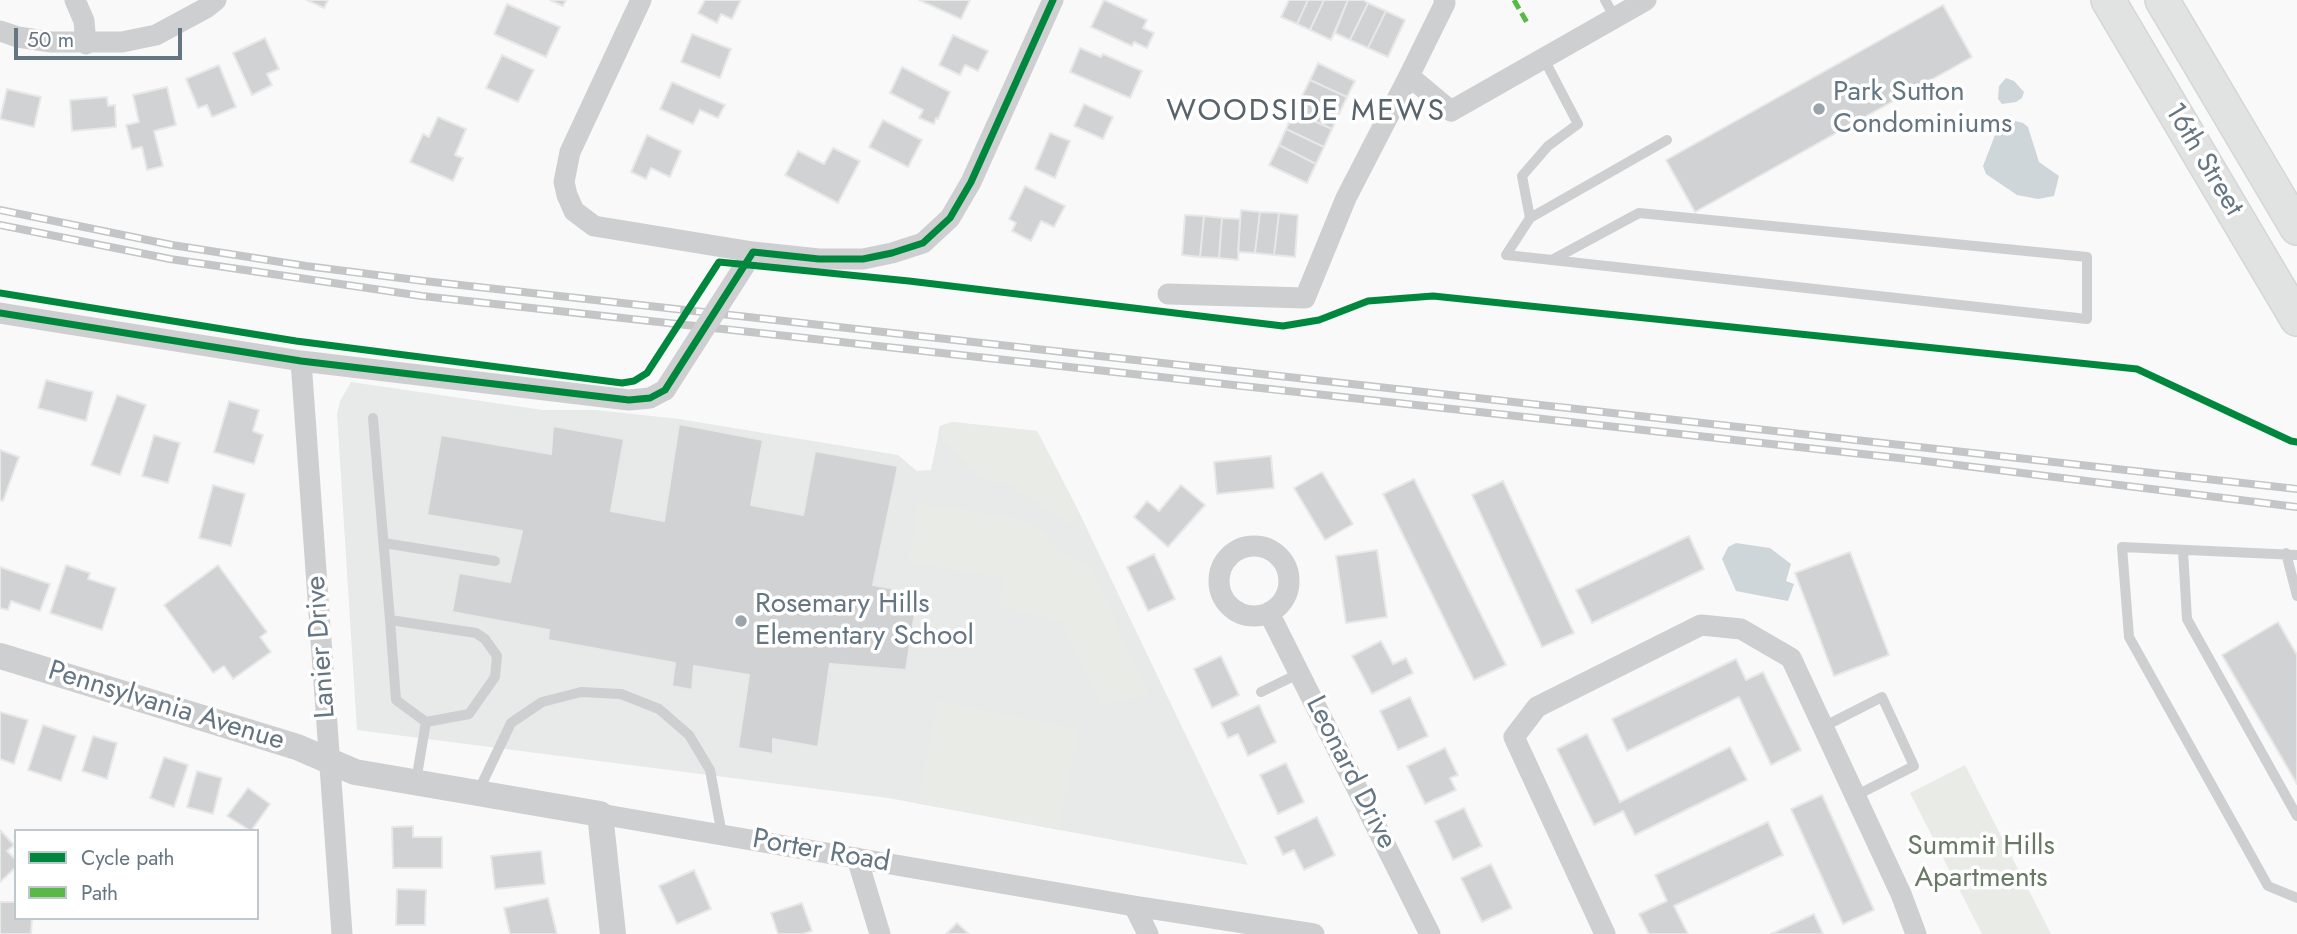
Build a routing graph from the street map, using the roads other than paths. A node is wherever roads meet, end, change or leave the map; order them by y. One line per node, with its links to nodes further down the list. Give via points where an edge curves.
1 (75, 0): 11 (street)
2 (216, 0): 11 (street, via 156,35)
3 (641, 0): 17 (street, via 570,152 564,182 567,195 574,211 594,226)
4 (1053, 0): 17 (street, via 971,182 950,218 923,243 863,259)
5 (1444, 0): 13 (street)
6 (1646, 0): 9 (street)
7 (2108, 0): 21 (main road, 16th Street)
8 (2162, 0): 16 (main road, 16th Street)
9 (1610, 9): 12 (street)
10 (0, 31): 11 (street)
11 (86, 44)
12 (1544, 59): 13 (street, via 1451,111); 15 (lane, via 1578,124 1548,146 1522,176)
13 (1409, 76): 19 (street, via 1346,198 1305,298)
14 (1667, 140): 15 (lane)
15 (1531, 218): 18 (lane, via 1506,255)
16 (2297, 228)
17 (749, 258): 22 (street, bridge, via 665,390 650,398 629,400)
18 (1552, 260): 18 (lane, via 1639,214 2087,257 2087,319)
19 (1168, 294)
20 (0, 313): 22 (street)
21 (2297, 320)
22 (301, 361): 36 (street, Lanier Drive)
23 (373, 418): 24 (lane)
24 (384, 543): 27 (lane); 30 (lane)
25 (2183, 551): 26 (lane); 41 (lane, via 2187,620); 44 (lane, via 2122,547 2129,637 2268,886)
26 (2291, 554): 28 (lane)
27 (495, 562)
28 (2297, 596)
29 (1269, 613): 32 (street, Leonard Drive)
30 (390, 620): 34 (lane, via 396,700); 34 (lane, via 476,633 497,656 495,677 469,714)
31 (0, 656): 36 (street, Pennsylvania Avenue, via 225,723)
32 (1300, 673): 33 (lane); 51 (street, Leonard Drive)
33 (1261, 692)
34 (426, 722): 37 (lane)
35 (1823, 727): 39 (street); 39 (lane, via 1882,697 1913,766); 52 (street, via 1791,658 1741,629 1701,625 1537,707 1514,737)
36 (330, 762): 37 (street, Porter Road, via 355,772); 46 (street, Lanier Drive)
37 (416, 781): 38 (street, Porter Road)
38 (477, 793): 40 (street, Porter Road); 42 (lane, via 511,723 542,702 581,692 621,694 659,709 689,735 710,770)
39 (1855, 796): 53 (street)
40 (600, 814): 42 (street, Porter Road); 47 (street)
41 (2297, 816)
42 (722, 835): 43 (street, Porter Road)
43 (857, 858): 45 (street, Porter Road); 48 (street)
44 (2297, 898)
45 (1134, 906): 49 (street); 50 (street, Porter Road)
46 (342, 934)
47 (613, 934)
48 (880, 934)
49 (1148, 934)
50 (1314, 934)
51 (1430, 934)
52 (1605, 934)
53 (1916, 934)

